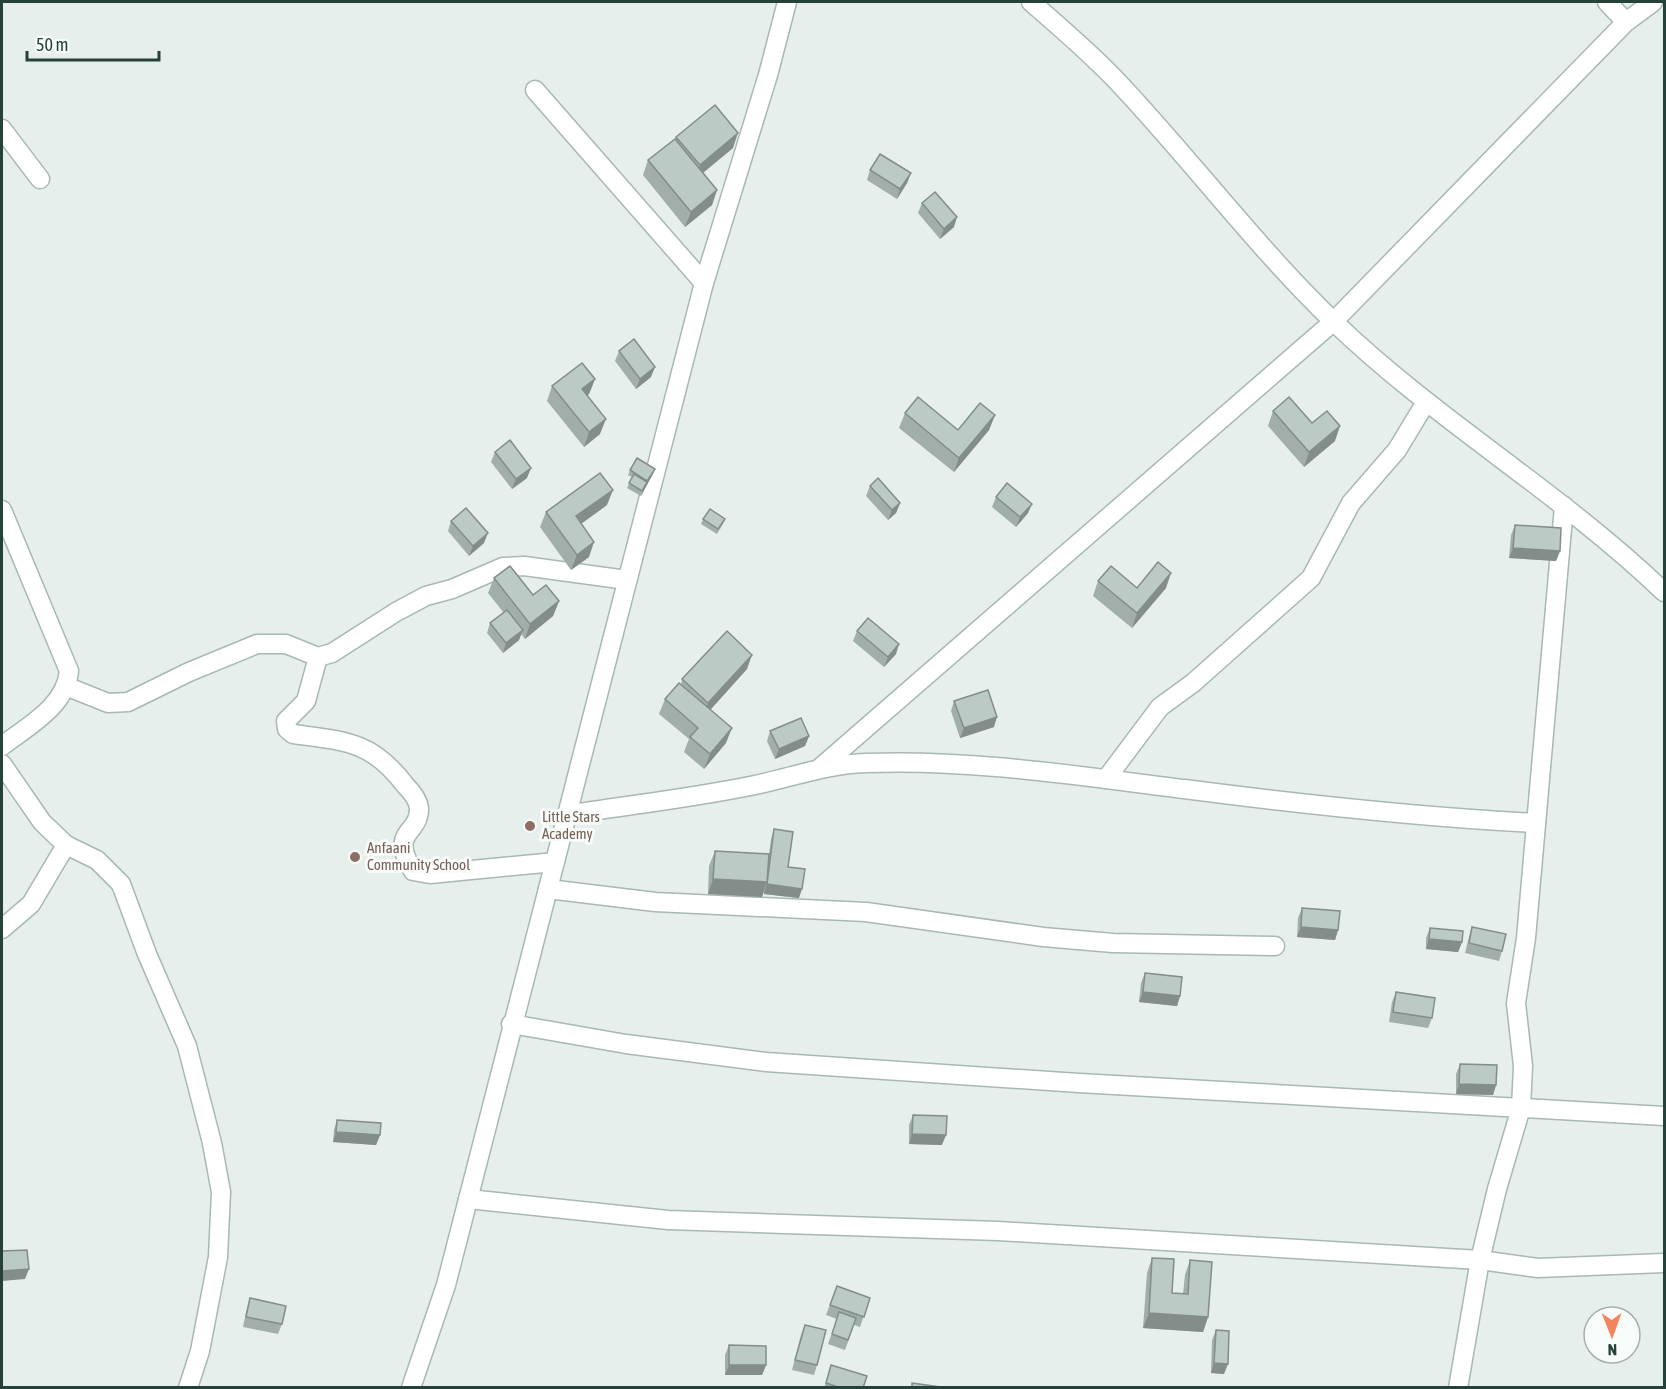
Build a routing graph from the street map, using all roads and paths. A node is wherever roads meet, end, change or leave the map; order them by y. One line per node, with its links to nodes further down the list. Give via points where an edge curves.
1 (787, 2): 9 (street)
2 (1031, 2): 10 (street, via 1116,80)
3 (1607, 2): 5 (street)
4 (1653, 2): 5 (street)
5 (1626, 22): 10 (street)
6 (535, 90): 9 (street)
7 (2, 129): 8 (street)
8 (40, 179)
9 (704, 283): 14 (street)
10 (1334, 321): 11 (street); 20 (street)
11 (1426, 402): 12 (street); 21 (street, via 1396,450 1351,503 1311,578 1193,683 1160,707)
12 (1564, 506): 15 (street); 23 (street)
13 (2, 510): 17 (street, via 69,671)
14 (627, 580): 16 (street, via 524,566 503,567 452,590 426,596 332,653); 22 (street)
15 (1665, 592)
16 (318, 657): 17 (street, via 286,644 257,645 128,702 108,703); 25 (street, via 306,701 286,721 287,729 293,734 344,741 373,752 390,765 416,798 419,808 403,842 404,856 413,871 430,874)
17 (68, 687): 18 (street, via 41,717)
18 (2, 746)
19 (2, 764): 24 (street, via 42,822)
20 (821, 767): 21 (street, via 937,762); 22 (street, via 756,785)
21 (1106, 779): 23 (street, via 1450,819)
22 (566, 815): 25 (street)
23 (1536, 823): 30 (street, via 1516,1003 1523,1066)
24 (66, 845): 27 (street, via 31,904); 35 (street, via 97,860 121,884 187,1046 212,1143 221,1192 218,1257)
25 (555, 862): 26 (street)
26 (548, 889): 28 (street, via 655,902 866,912 1113,943); 29 (street)
27 (2, 929)
28 (1275, 946)
29 (511, 1024): 30 (street, via 766,1062); 32 (street)
30 (1521, 1108): 31 (street); 33 (street)
31 (1665, 1116)
32 (468, 1199): 33 (street, via 668,1220 998,1231); 36 (street, via 446,1285)
33 (1480, 1260): 34 (street, via 1538,1268); 37 (street)
34 (1665, 1263)
35 (189, 1388)
36 (411, 1388)
37 (1458, 1388)

